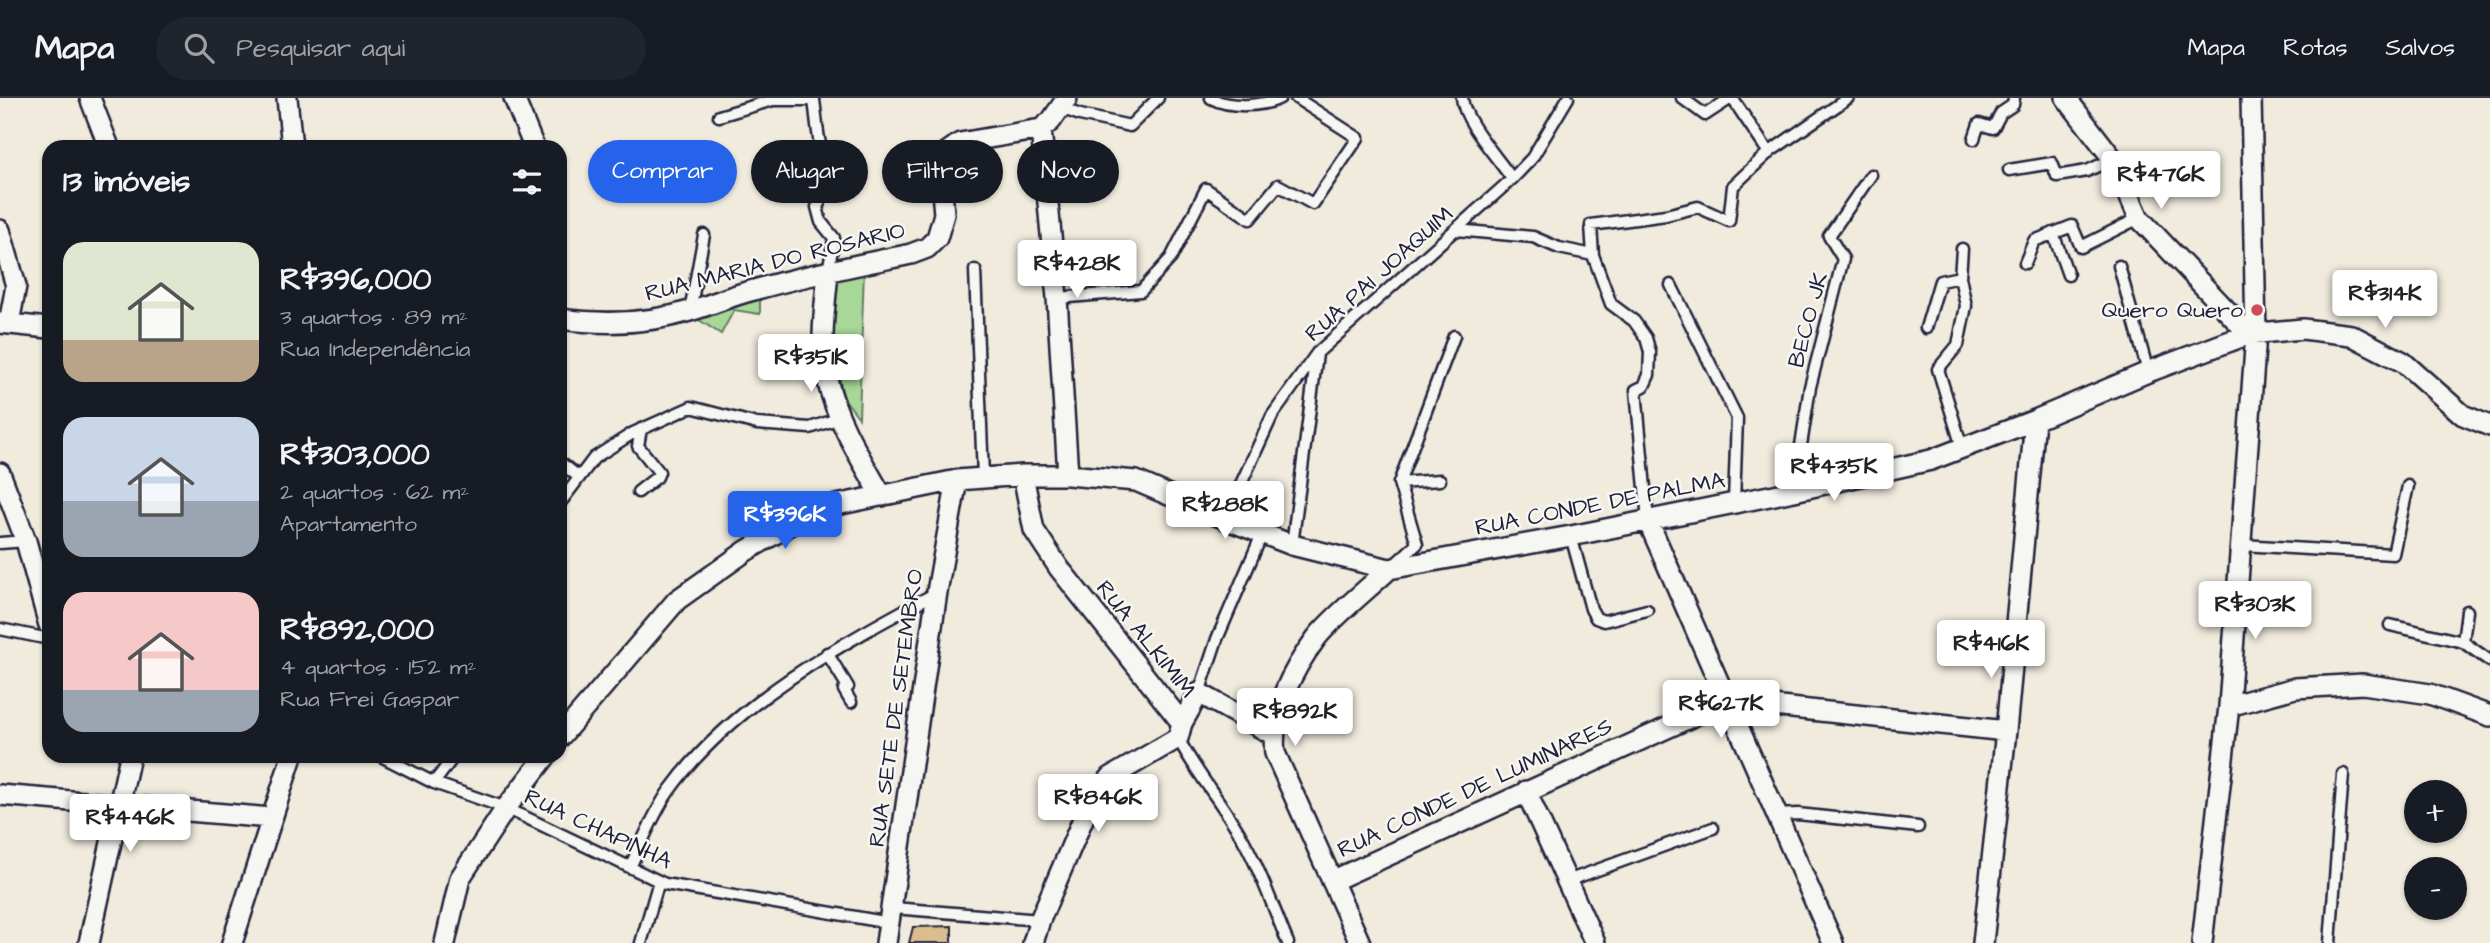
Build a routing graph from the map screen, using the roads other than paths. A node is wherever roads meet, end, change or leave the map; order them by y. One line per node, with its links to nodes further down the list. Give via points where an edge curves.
1 (90, 98): 21 (street)
2 (287, 98): 22 (street)
3 (514, 98): 23 (street)
4 (1158, 98): 17 (lane, via 1130,126)
5 (1211, 98): 6 (lane, via 1251,105)
6 (1280, 98)
7 (1296, 98): 43 (lane, via 1359,138 1313,204 1278,185 1250,219 1206,189 1171,258 1141,291)
8 (1462, 98): 28 (lane, via 1480,136)
9 (1568, 98): 28 (lane, RUA PAI JOAQUIM, via 1540,146)
10 (1682, 98): 11 (lane, via 1705,115)
11 (1731, 98): 24 (lane)
12 (1848, 98): 24 (lane)
13 (2014, 98): 20 (lane, via 1993,128 1979,124)
14 (2066, 98): 25 (street)
15 (2251, 98): 49 (street)
16 (815, 99): 18 (lane, via 773,100); 39 (lane, via 828,169 826,191 817,207 821,222 834,238)
17 (1064, 103): 19 (street)
18 (719, 116)
19 (1041, 129): 39 (street, RUA MARIA DO ROSARIO, via 960,143 946,153 940,168 944,214 937,238 927,248); 43 (street)
20 (1974, 139)
21 (106, 140)
22 (291, 140)
23 (531, 140)
24 (1769, 153): 35 (lane, via 1733,186 1729,221 1698,207 1591,225)
25 (2113, 159): 26 (lane, via 2087,171 2057,176 2052,163); 29 (street)
26 (2009, 170)
27 (1871, 175): 68 (lane, BECO JK, via 1829,236 1843,259 1810,387)
28 (1512, 179): 31 (lane, RUA PAI JOAQUIM)
29 (2139, 218): 32 (lane, via 2081,247 2072,226); 49 (street)
30 (0, 230): 46 (street, via 16,286)
31 (1456, 230): 35 (lane, via 1533,237); 51 (lane, RUA PAI JOAQUIM)
32 (2053, 233): 36 (lane, via 2034,241); 40 (lane)
33 (704, 235): 44 (lane)
34 (1962, 249): 41 (lane)
35 (1593, 256): 74 (lane, via 1611,304 1634,321 1650,352 1649,375 1636,390)
36 (2025, 264)
37 (2119, 265): 52 (lane)
38 (975, 270): 63 (lane)
39 (828, 272): 44 (street, RUA MARIA DO ROSARIO, via 754,289); 53 (street, via 824,345 827,378)
40 (2068, 275)
41 (1960, 277): 48 (lane, via 1940,281); 57 (lane, via 1966,306 1958,345 1938,369)
42 (1671, 285): 72 (lane, via 1737,418)
43 (1057, 298): 61 (street)
44 (690, 311): 45 (street, RUA MARIA DO ROSARIO, via 620,323)
45 (567, 320)
46 (5, 323): 47 (street)
47 (42, 327)
48 (1926, 328)
49 (2253, 334): 52 (street, RUA CONDE DE PALMA); 55 (street, RUA CONDE DE PALMA, via 2303,329 2351,335 2403,362 2463,415); 80 (street)
50 (1454, 336): 66 (lane)
51 (1317, 353): 73 (lane, RUA PAI JOAQUIM, via 1272,416); 79 (lane)
52 (2148, 372): 54 (street, RUA CONDE DE PALMA)
53 (840, 418): 56 (lane, via 810,428 757,424 691,407); 71 (street)
54 (2035, 420): 57 (street, RUA CONDE DE PALMA); 99 (street)
55 (2490, 426)
56 (641, 429): 62 (lane, via 594,458); 69 (lane, via 638,446 659,472)
57 (1962, 447): 68 (street, RUA CONDE DE PALMA, via 1931,460)
58 (567, 468): 62 (lane)
59 (0, 473): 77 (street)
60 (1023, 475): 61 (street, RUA CONDE DE PALMA); 63 (street, RUA CONDE DE PALMA); 98 (street, RUA ALKIMIM, via 1034,530)
61 (1068, 475): 73 (street, RUA CONDE DE PALMA, via 1136,481)
62 (579, 477): 70 (lane)
63 (983, 477): 64 (street, RUA CONDE DE PALMA)
64 (957, 480): 71 (street, RUA CONDE DE PALMA); 82 (street, RUA SETE DE SETEMBRO)
65 (1440, 480): 66 (lane)
66 (1399, 483): 81 (lane, via 1417,544)
67 (2408, 486): 80 (lane, via 2393,554)
68 (1794, 491): 72 (street, RUA CONDE DE PALMA)
69 (638, 492)
70 (567, 493)
71 (882, 496): 97 (street, RUA CONDE DE PALMA, via 817,509 677,600)
72 (1734, 502): 74 (street, RUA CONDE DE PALMA)
73 (1225, 519): 75 (street, RUA CONDE DE PALMA)
74 (1648, 521): 76 (street, RUA CONDE DE PALMA); 93 (street)
75 (1263, 533): 79 (street, RUA CONDE DE PALMA); 92 (lane)
76 (1571, 536): 81 (street, RUA CONDE DE PALMA); 84 (lane, via 1596,618 1604,621)
77 (26, 541): 78 (lane); 83 (street)
78 (0, 543)
79 (1292, 545): 81 (street, RUA CONDE DE PALMA)
80 (2242, 545): 95 (street)
81 (1390, 569): 100 (street, via 1318,636 1286,687)
82 (937, 592): 90 (lane); 120 (street, RUA SETE DE SETEMBRO)
83 (42, 599)
84 (1647, 610)
85 (2467, 611): 89 (lane)
86 (2390, 625): 89 (lane)
87 (0, 629): 88 (lane)
88 (42, 638)
89 (2463, 642): 91 (lane)
90 (827, 653): 94 (lane, via 848,687 844,690); 116 (lane, via 724,729 668,792)
91 (2490, 661)
92 (1199, 693): 98 (street); 100 (street)
93 (1726, 701): 99 (street); 108 (street, RUA CONDE DE LUMINARES); 112 (street)
94 (851, 702)
95 (2229, 706): 96 (street, via 2295,688 2362,684 2430,694); 133 (street)
96 (2490, 716)
97 (567, 729)
98 (1180, 730): 121 (street, via 1111,777 1088,805); 128 (lane, RUA ALKIMIM, via 1191,764 1246,845)
99 (2006, 731): 132 (street)
100 (1272, 734): 118 (street, via 1275,753)
101 (129, 763): 110 (street)
102 (290, 763): 113 (street)
103 (394, 763): 107 (lane, RUA CHAPINHA)
104 (449, 763): 107 (lane)
105 (541, 763): 111 (street)
106 (2343, 774): 134 (lane)
107 (434, 783): 111 (lane, RUA CHAPINHA)
108 (1526, 791): 118 (street, RUA CONDE DE LUMINARES); 119 (street)
109 (0, 795): 110 (street)
110 (120, 805): 113 (street); 122 (street)
111 (506, 808): 116 (lane, RUA CHAPINHA); 124 (street, via 460,878)
112 (1776, 815): 114 (lane); 131 (street)
113 (271, 818): 123 (street)
114 (1918, 827)
115 (1713, 828): 119 (lane)
116 (631, 867): 117 (lane, RUA CHAPINHA)
117 (659, 881): 120 (lane, RUA CHAPINHA); 125 (lane)
118 (1332, 881): 129 (street)
119 (1567, 881): 130 (street)
120 (892, 915): 121 (lane, RUA CHAPINHA); 126 (street, RUA SETE DE SETEMBRO)
121 (1040, 919): 127 (street)
122 (89, 943)
123 (232, 943)
124 (445, 943)
125 (641, 943)
126 (886, 943)
127 (1033, 943)
128 (1288, 943)
129 (1360, 943)
130 (1595, 943)
131 (1833, 943)
132 (1983, 943)
133 (2202, 943)
134 (2330, 943)

